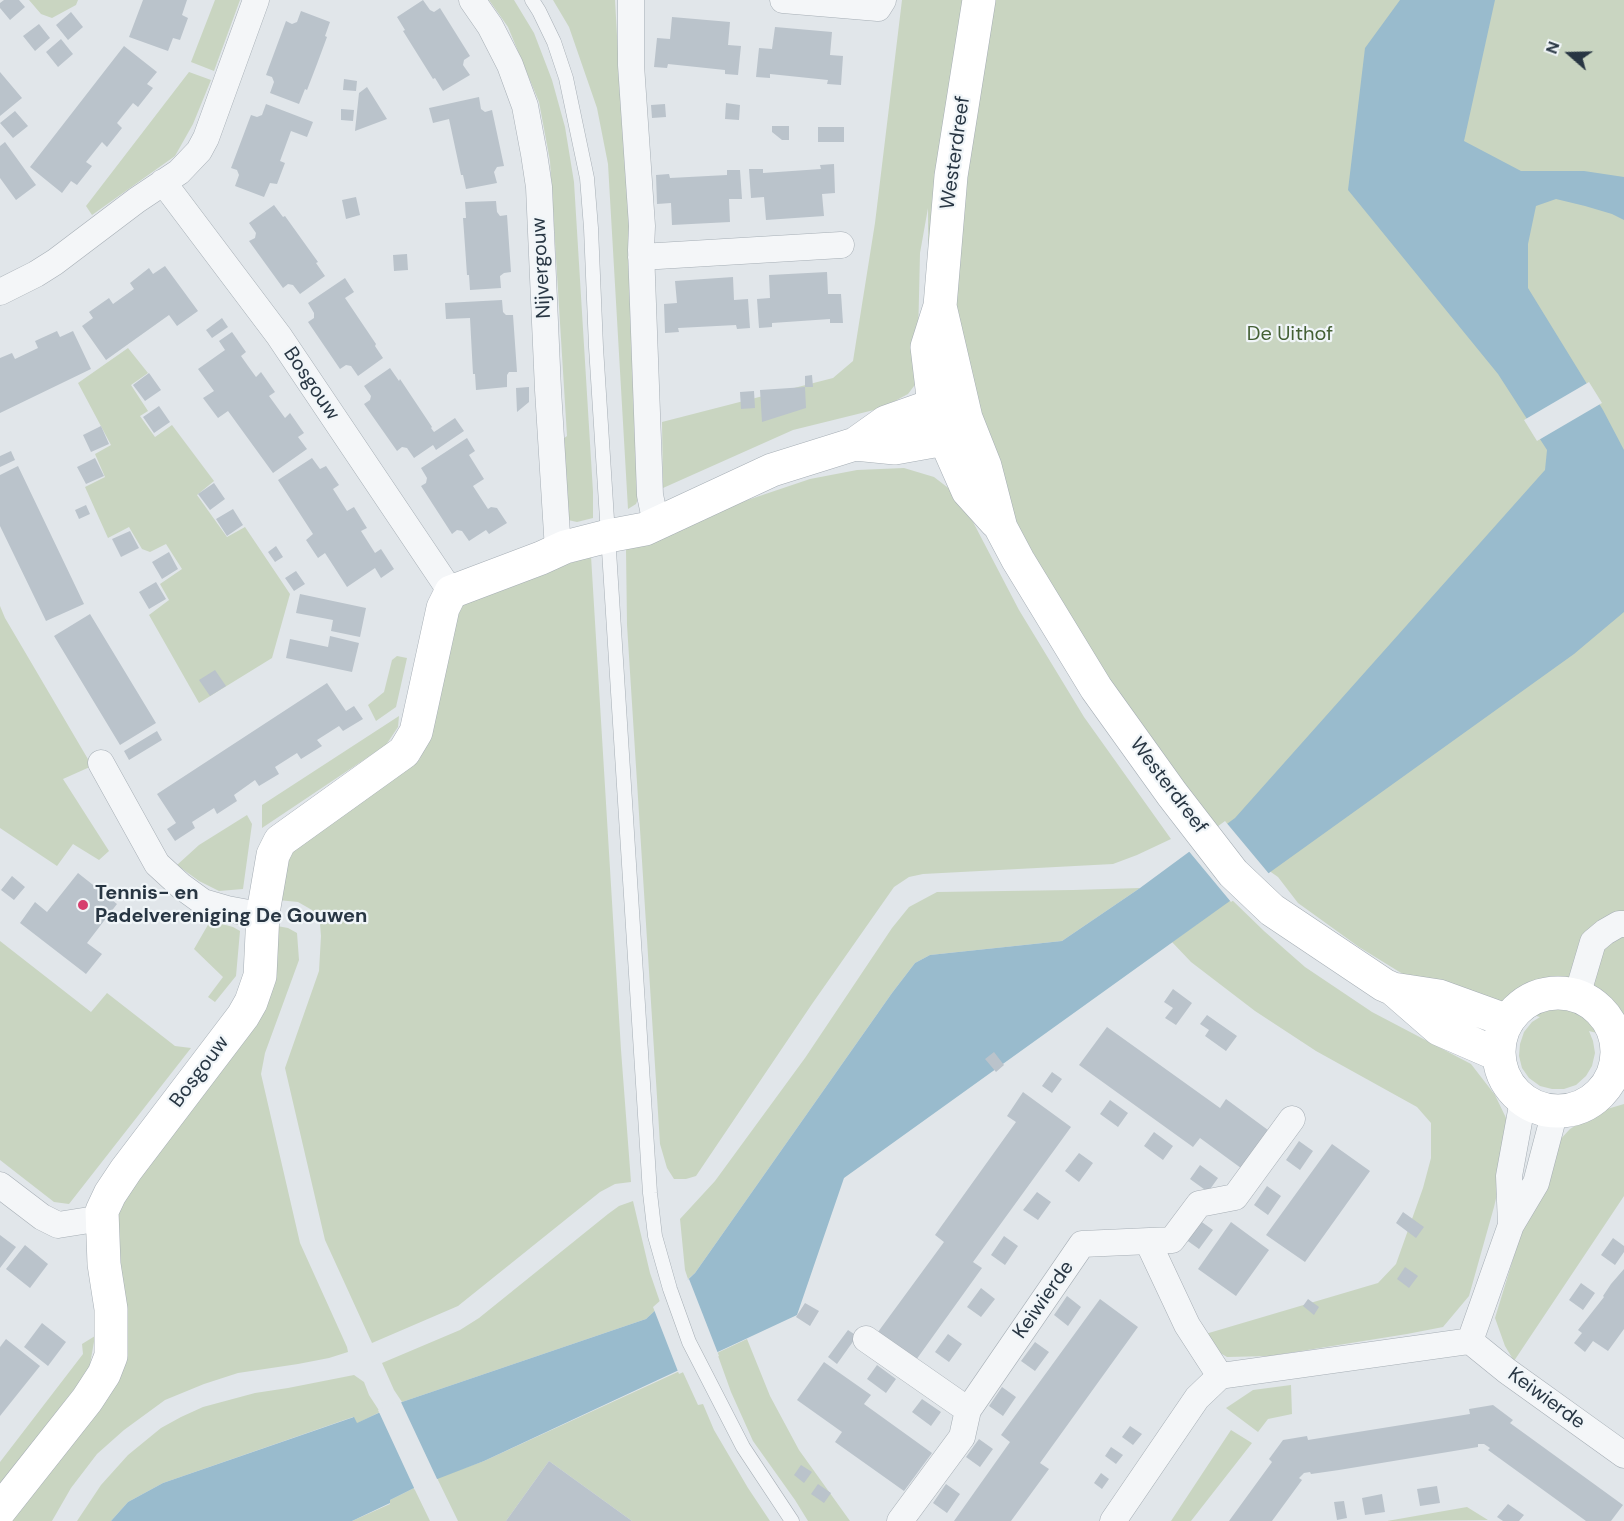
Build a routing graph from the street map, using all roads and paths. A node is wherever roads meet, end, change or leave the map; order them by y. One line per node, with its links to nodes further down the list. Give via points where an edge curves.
1 (256, 0): 8 (street, via 206,138 179,172)
2 (472, 0): 18 (street, Nijvergouw, via 510,65 525,106 534,154)
3 (532, 0): 17 (lane, via 554,42 566,78 587,178)
4 (631, 0): 10 (street)
5 (783, 0): 6 (street, via 878,8)
6 (883, 0)
7 (979, 0): 12 (main road, Westerdreef, via 951,176)
8 (163, 182): 11 (street, via 56,262); 19 (street, Bosgouw, via 279,336)
9 (841, 245): 10 (street)
10 (641, 257): 16 (street, via 650,495)
11 (0, 292)
12 (940, 306): 13 (main road, Westerdreef, via 927,347); 14 (main road, Westerdreef)
13 (934, 405): 14 (main road, Westerdreef); 15 (main road, via 886,422)
14 (955, 429): 15 (main road, via 895,448); 23 (main road, Westerdreef, via 968,491 1001,528 1096,688 1233,873 1272,910)
15 (855, 444): 16 (main road, via 772,470)
16 (656, 524): 17 (main road)
17 (608, 536): 18 (main road); 42 (lane, via 655,1236 689,1342 743,1447)
18 (558, 550): 19 (main road)
19 (451, 592): 21 (main road, Bosgouw, via 443,608 416,732 404,752 280,841 273,855)
20 (101, 763): 21 (street, via 157,864 173,879 203,902)
21 (263, 913): 33 (main road, Bosgouw, via 260,976 251,1002 126,1170 110,1194)
22 (1624, 924): 24 (street, via 1593,942)
23 (1394, 989): 25 (main road, Westerdreef, via 1439,996); 27 (main road, Westerdreef, via 1439,1029)
24 (1576, 996): 25 (main road, via 1545,994 1524,1004); 26 (main road, via 1593,1004 1606,1017)
25 (1508, 1021): 27 (main road)
26 (1621, 1052): 28 (main road, via 1615,1069)
27 (1499, 1055): 29 (main road, via 1502,1072)
28 (1616, 1088): 30 (main road, via 1585,1105)
29 (1523, 1100): 30 (main road); 34 (street, via 1509,1176)
30 (1555, 1111): 34 (street, via 1536,1183)
31 (1292, 1119): 35 (street, Keiwierde, via 1235,1197 1199,1204 1172,1240)
32 (0, 1185): 33 (street, via 58,1225)
33 (102, 1218): 41 (main road, Bosgouw, via 111,1309 111,1356 87,1400)
34 (1510, 1225): 37 (street)
35 (1148, 1242): 38 (street, via 1188,1325); 39 (street, Keiwierde, via 1082,1244)
36 (866, 1340): 39 (street)
37 (1470, 1341): 38 (street); 40 (street, Keiwierde)
38 (1220, 1376): 44 (street, via 1197,1398)
39 (968, 1410): 43 (street, Keiwierde, via 962,1437)
40 (1624, 1455)
41 (0, 1510)
42 (792, 1521)
43 (900, 1521)
44 (1113, 1521)

